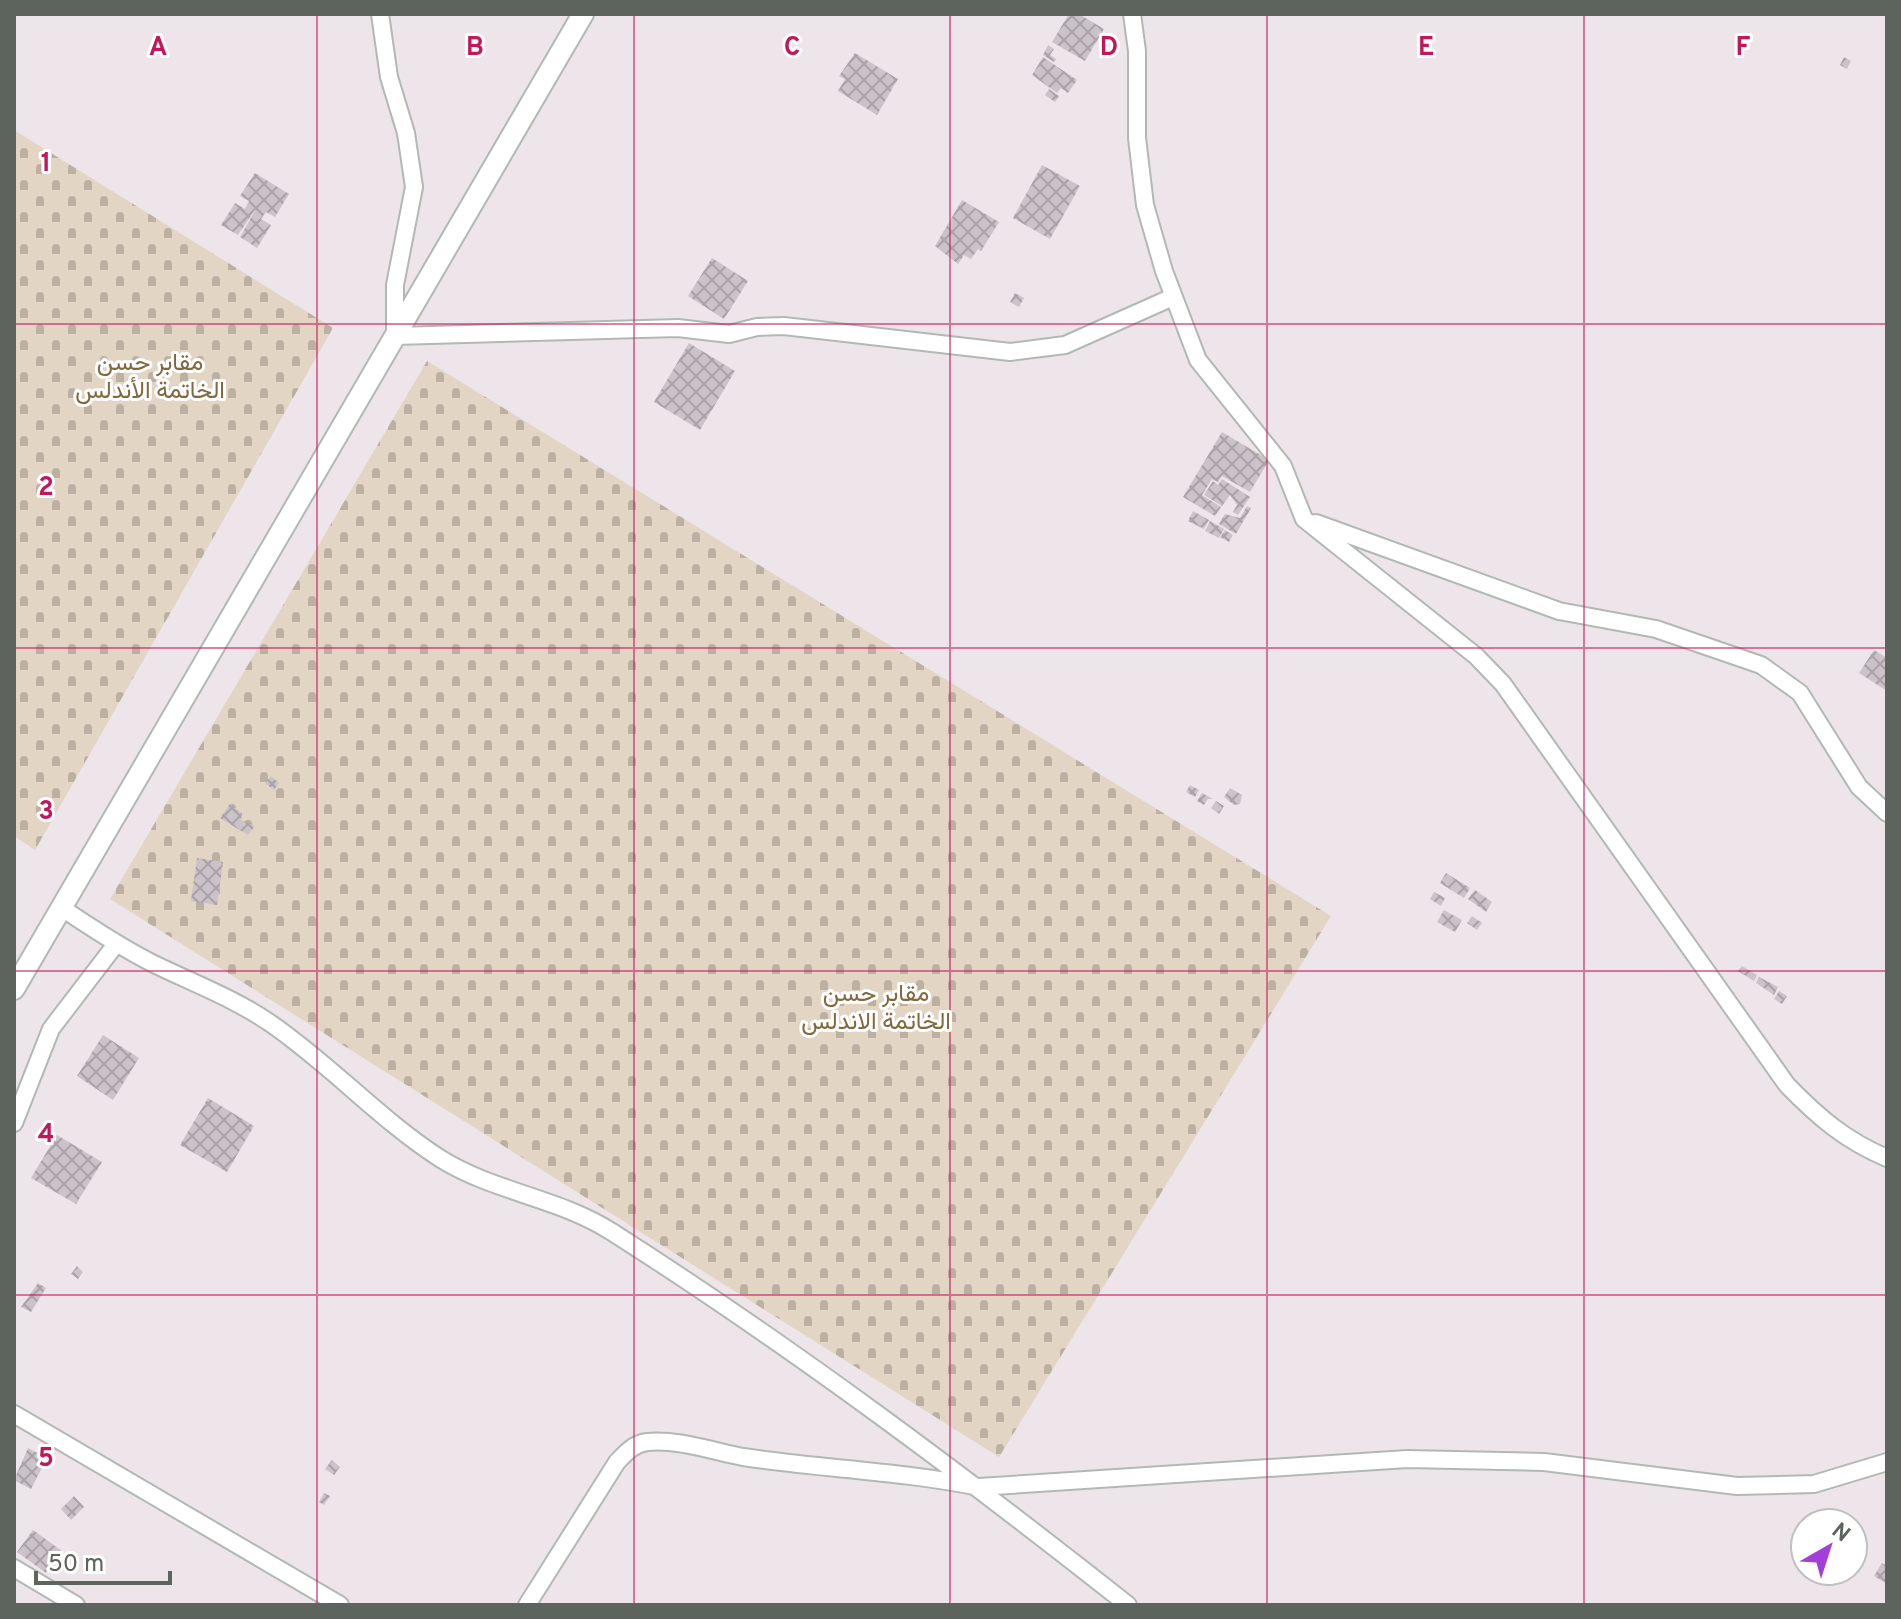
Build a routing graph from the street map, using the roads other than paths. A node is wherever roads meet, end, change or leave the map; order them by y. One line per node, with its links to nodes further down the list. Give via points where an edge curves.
1 (380, 14): 5 (street, via 414,187 395,285)
2 (583, 14): 5 (street)
3 (1132, 14): 4 (street, via 1145,205)
4 (1173, 297): 5 (street, via 1065,345 1010,352 784,326 729,334 678,328); 6 (street, via 1198,360 1283,466)
5 (395, 336): 8 (street)
6 (1304, 519): 7 (street, via 1559,611 1656,629 1761,665 1800,693 1859,787); 12 (street, via 1476,656 1503,684 1787,1085 1817,1117)
7 (1887, 813)
8 (62, 908): 9 (street); 10 (street)
9 (116, 944): 11 (street, via 51,1029); 15 (street, via 270,1023 441,1159 608,1229 720,1302)
10 (14, 989)
11 (14, 1123)
12 (1887, 1158)
13 (14, 1414): 18 (street)
14 (1887, 1462): 15 (street, via 1814,1484 1737,1486 1544,1462 1407,1459)
15 (979, 1487): 19 (street, via 928,1476 834,1469 647,1442 633,1446 617,1462); 20 (street)
16 (14, 1568): 17 (street)
17 (76, 1605)
18 (340, 1605)
19 (527, 1605)
20 (1128, 1605)

